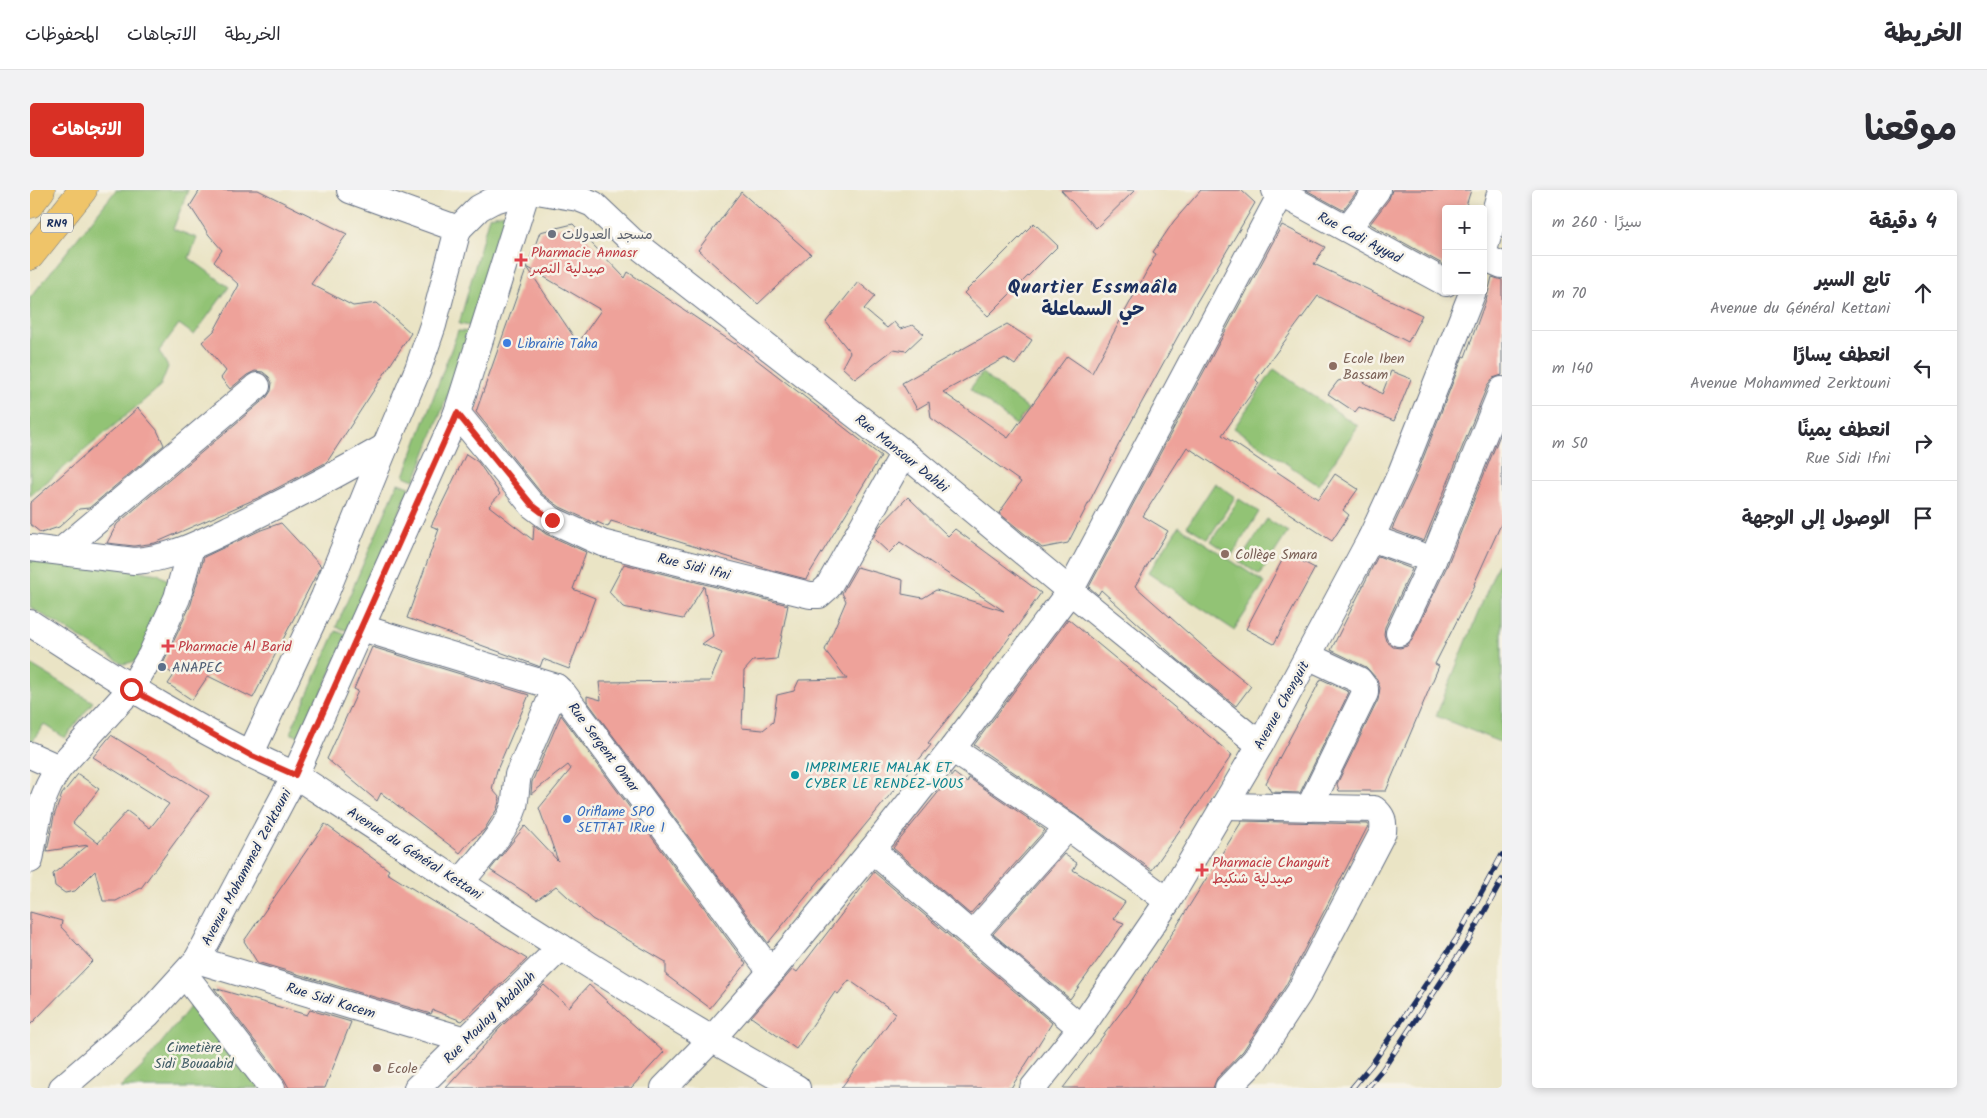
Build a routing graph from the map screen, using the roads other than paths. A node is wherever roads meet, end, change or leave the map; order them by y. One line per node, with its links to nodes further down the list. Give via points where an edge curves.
1 (42, 190): 8 (main road, RN9)
2 (84, 190): 12 (main road, RN9)
3 (350, 190): 9 (street)
4 (528, 190): 9 (street, via 479,208); 19 (street, Avenue Mohammed Zerktouni); 21 (street, Rue Mansour Dahbi, via 578,198 593,204 631,240)
5 (1377, 190): 10 (street)
6 (1501, 190): 11 (street)
7 (1278, 192): 10 (street, Rue Cadi Ayyad); 27 (street)
8 (30, 204)
9 (458, 229): 20 (street, via 433,325)
10 (1347, 230): 15 (street, Rue Cadi Ayyad)
11 (1485, 250)
12 (30, 256)
13 (1487, 258): 14 (street)
14 (1502, 264)
15 (1442, 281)
16 (1468, 295): 22 (street, Avenue Chenguit, via 1401,473)
17 (257, 386): 25 (street)
18 (1502, 390): 26 (street)
19 (457, 413): 21 (street, Rue Sidi Ifni, via 532,505 552,520 602,543 810,595 819,595 828,587); 29 (street, Avenue Mohammed Zerktouni)
20 (385, 447): 23 (street, via 303,493); 37 (street, via 324,598)
21 (904, 453): 27 (street, Rue Mansour Dahbi)
22 (1371, 538): 26 (street); 31 (street, Avenue Chenguit)
23 (191, 547): 25 (street, via 150,560 134,561); 33 (street, via 177,598 151,655)
24 (30, 548): 25 (street)
25 (60, 551)
26 (1433, 560): 30 (street)
27 (1070, 591): 34 (street, Rue Mansour Dahbi); 35 (street)
28 (30, 624): 33 (street, Avenue du Général Kettani)
29 (362, 628): 32 (street); 39 (street, Avenue Mohammed Zerktouni)
30 (1399, 633)
31 (1308, 656): 34 (street, Avenue Chenguit); 41 (street, via 1359,680 1365,688)
32 (556, 686): 45 (street, via 518,774 514,806 507,823); 50 (street, Rue Sergent Omar)
33 (131, 689): 37 (street, Avenue du Général Kettani); 38 (street)
34 (1260, 745): 40 (street, Avenue Chenguit)
35 (952, 749): 42 (street); 43 (street)
36 (30, 755): 38 (street)
37 (250, 755): 39 (street, Avenue du Général Kettani)
38 (59, 768): 44 (street, via 42,796)
39 (295, 775): 45 (street, Avenue du Général Kettani); 49 (street, Avenue Mohammed Zerktouni)
40 (1224, 806): 41 (street); 46 (street, Avenue Chenguit)
41 (1309, 808): 60 (street, via 1374,809 1384,821 1383,832 1299,993 1254,1060)
42 (1068, 828): 46 (street); 47 (street)
43 (872, 850): 47 (street); 50 (street)
44 (30, 860)
45 (460, 883): 48 (street, Avenue du Général Kettani)
46 (1168, 901): 51 (street, Avenue Chenguit)
47 (972, 935): 51 (street)
48 (561, 947): 52 (street, Rue Moulay Abdallah); 53 (street, Avenue du Général Kettani)
49 (191, 968): 52 (street, Rue Sidi Kacem); 55 (street, Avenue Mohammed Zerktouni, via 147,1015); 56 (street)
50 (771, 972): 53 (street)
51 (1081, 1028): 59 (street, Avenue Chenguit)
52 (465, 1040): 54 (street, Rue Moulay Abdallah)
53 (711, 1040): 57 (street); 58 (street, Avenue du Général Kettani)
54 (430, 1084)
55 (62, 1088)
56 (272, 1088)
57 (664, 1088)
58 (797, 1088)
59 (1033, 1088)
60 (1228, 1088)

